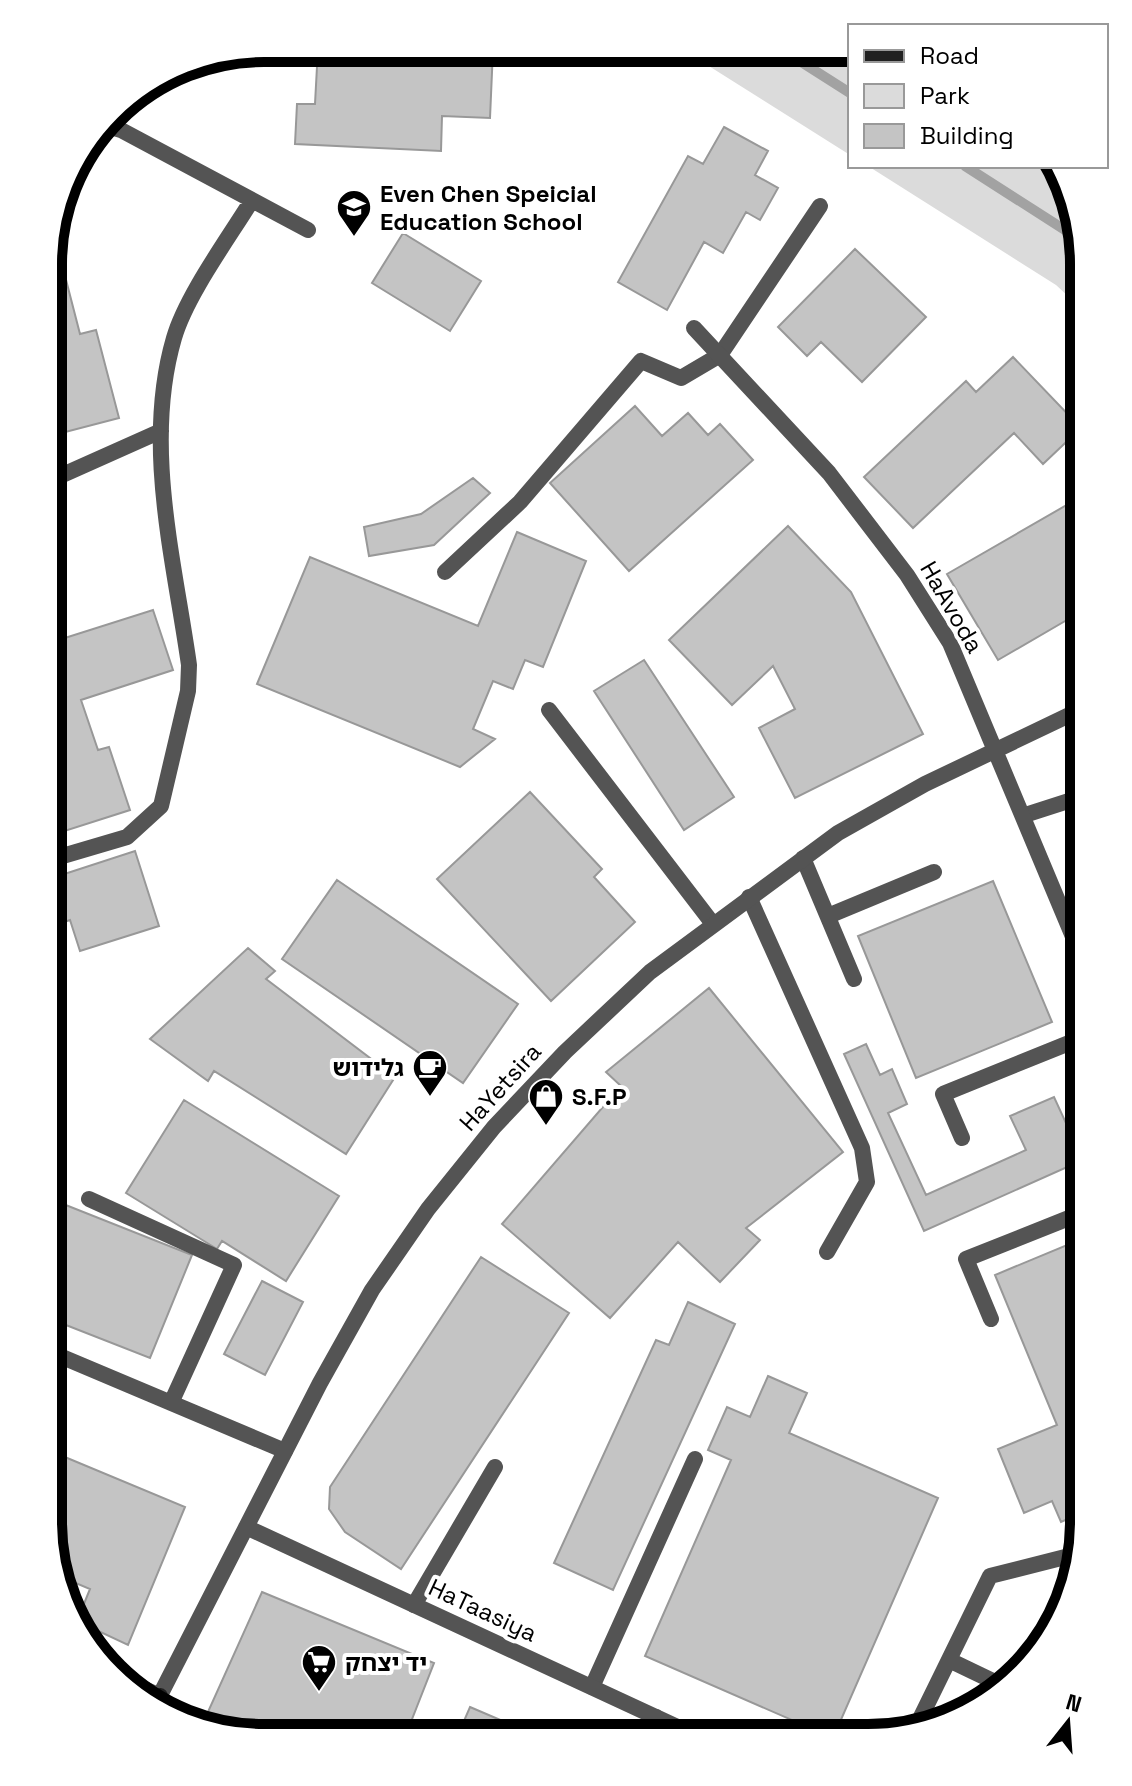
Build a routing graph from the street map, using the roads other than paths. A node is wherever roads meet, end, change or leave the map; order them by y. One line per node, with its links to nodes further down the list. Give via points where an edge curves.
1 (115, 128): 2 (street)
2 (252, 200): 4 (street); 7 (street, via 174,337)
3 (820, 206): 6 (street)
4 (308, 230)
5 (694, 328): 6 (street, HaAvoda)
6 (720, 355): 9 (street, via 681,378 641,361 520,502); 12 (street, HaAvoda, via 829,473 907,575 950,643)
7 (161, 431): 8 (street); 15 (street, via 159,458 189,665 188,691 161,806 127,837)
8 (62, 475)
9 (445, 572)
10 (549, 710): 20 (street)
11 (1070, 715): 12 (street, HaYetsira)
12 (997, 750): 14 (street, HaAvoda); 16 (street, HaYetsira, via 863,819)
13 (1070, 801): 14 (street)
14 (1025, 815): 21 (street, HaAvoda)
15 (62, 856)
16 (803, 858): 18 (street, HaYetsira); 19 (street)
17 (934, 872): 19 (street)
18 (749, 897): 20 (street, HaYetsira); 27 (street, via 862,1148 867,1182)
19 (828, 916): 22 (street)
20 (713, 924): 31 (street, HaYetsira, via 650,972 484,1139 372,1290)
21 (1070, 928)
22 (854, 979)
23 (1070, 1043): 24 (street, via 943,1094)
24 (962, 1138)
25 (89, 1199): 30 (street, via 234,1265)
26 (1070, 1218): 28 (street, via 966,1259)
27 (827, 1252)
28 (991, 1319)
29 (62, 1357): 30 (street)
30 (171, 1403): 31 (street)
31 (285, 1451): 34 (street, HaYetsira)
32 (695, 1459): 39 (street)
33 (495, 1467): 36 (street)
34 (246, 1527): 36 (street, HaTaasiya); 40 (street, HaYetsira)
35 (1067, 1557): 37 (street, via 990,1576)
36 (414, 1605): 39 (street, HaTaasiya)
37 (949, 1660): 38 (street); 42 (street)
38 (992, 1681)
39 (592, 1687): 41 (street, HaTaasiya)
40 (159, 1695)
41 (656, 1717): 43 (street); 44 (street, HaTaasiya)
42 (921, 1717)
43 (652, 1724)
44 (671, 1724)

